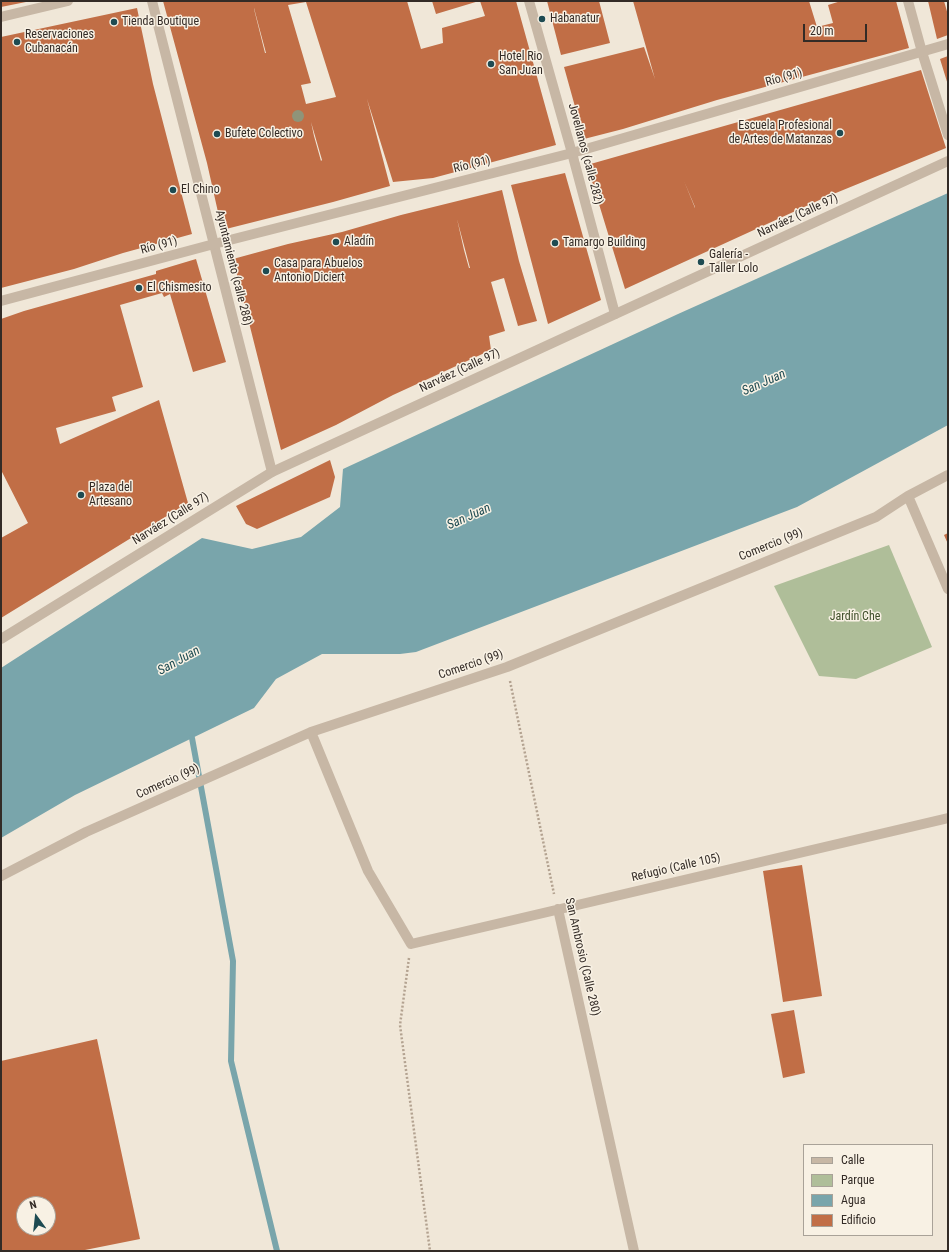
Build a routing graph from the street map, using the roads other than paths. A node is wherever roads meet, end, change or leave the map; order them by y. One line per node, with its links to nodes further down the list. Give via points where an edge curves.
1 (68, 1): 5 (street)
2 (152, 1): 11 (street, Ayuntamiento (calle 288))
3 (529, 1): 9 (street, Jovellanos (calle 282))
4 (908, 1): 7 (street)
5 (1, 17)
6 (948, 44): 7 (street, Río (91))
7 (922, 52): 8 (street); 9 (street, Río (91))
8 (948, 135)
9 (572, 153): 11 (street, Río (91)); 13 (street, Jovellanos (calle 282))
10 (948, 161): 13 (street, Narváez (Calle 97))
11 (214, 244): 12 (street, Río (91)); 14 (street, Ayuntamiento (calle 288))
12 (1, 302)
13 (615, 314): 14 (street, Narváez (Calle 97))
14 (272, 472): 18 (street, Narváez (Calle 97))
15 (948, 475): 16 (street, Comercio (99))
16 (908, 496): 17 (street); 19 (street, Comercio (99), via 876,517 507,667)
17 (948, 589)
18 (1, 638)
19 (311, 732): 21 (street, Comercio (99), via 86,832); 22 (street, Refugio (Calle 105), via 368,871 411,944)
20 (948, 818): 22 (street, Refugio (Calle 105))
21 (1, 876)
22 (558, 909): 23 (street, San Ambrosio (Calle 280))
23 (634, 1251)

